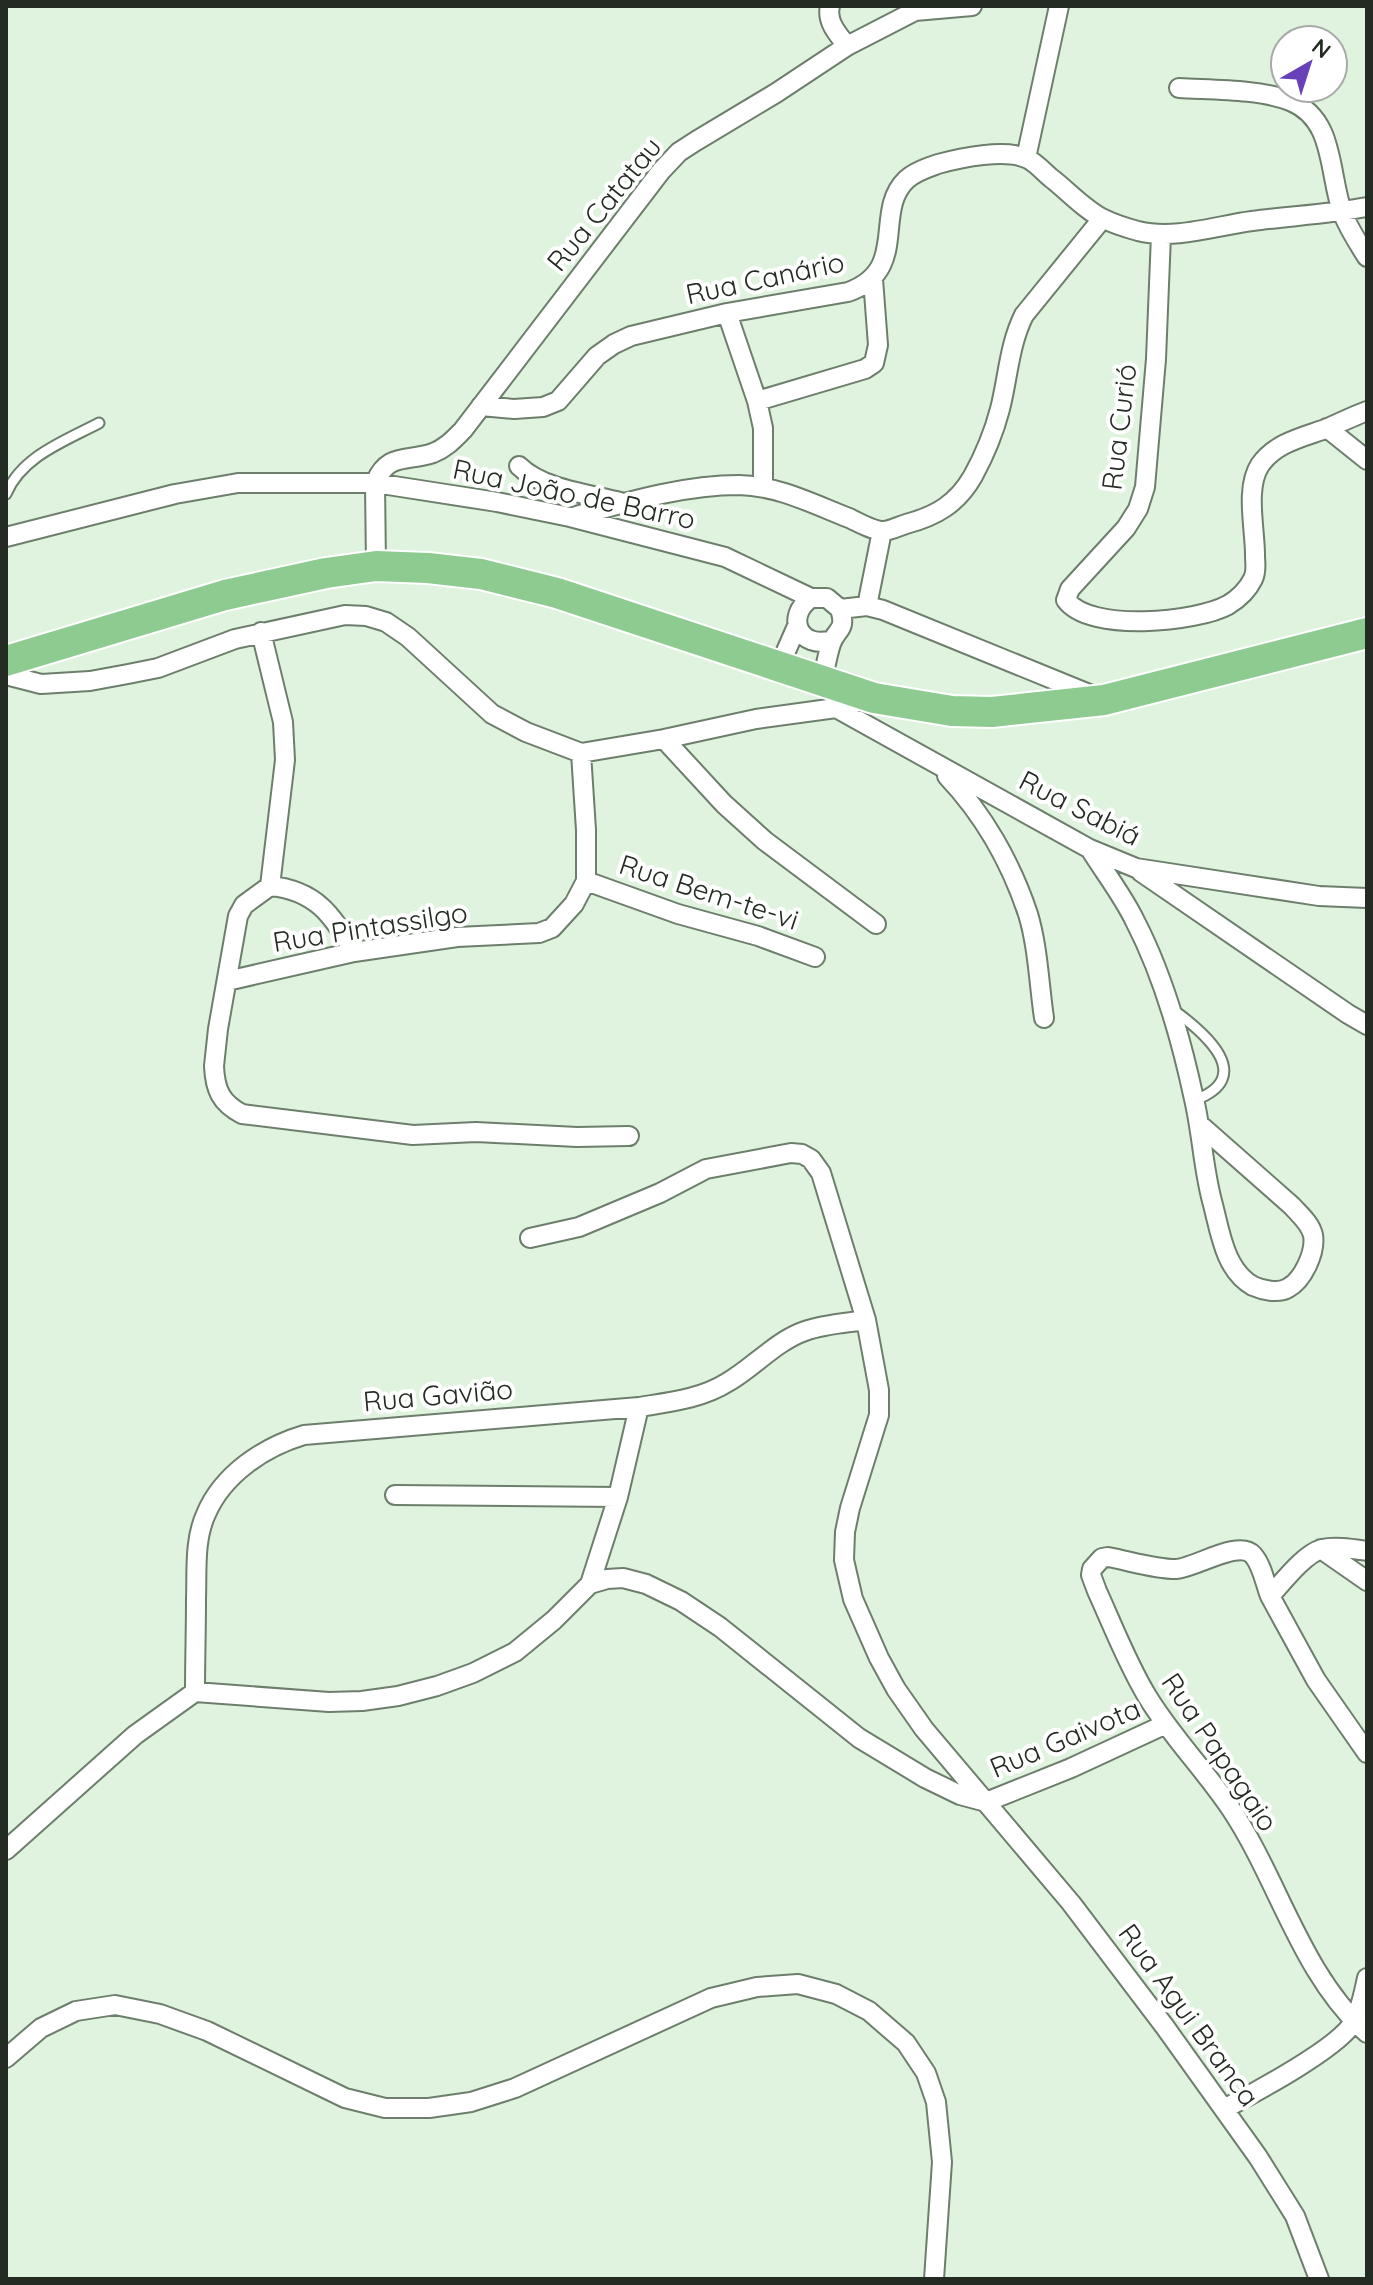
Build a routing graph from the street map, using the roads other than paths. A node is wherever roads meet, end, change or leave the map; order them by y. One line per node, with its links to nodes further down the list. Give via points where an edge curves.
1 (830, 6): 4 (street, via 830,20)
2 (972, 6): 4 (street, Rua Catatau, via 915,11)
3 (1059, 6): 6 (street)
4 (847, 46): 15 (street, Rua Catatau, via 679,152)
5 (1179, 88): 8 (street, via 1240,92 1304,108 1323,133)
6 (1026, 158): 9 (street); 12 (street, Rua Canário, via 990,154 925,168 907,179 894,202 886,251)
7 (1367, 207): 8 (street)
8 (1342, 212): 10 (street); 11 (street)
9 (1102, 219): 10 (street); 26 (street, via 1015,332 989,441 960,495 925,519)
10 (1161, 235): 18 (street, Rua Curió, via 1145,487 1126,528 1066,600 1103,619 1137,622 1231,604 1255,573 1252,485 1259,467 1288,442)
11 (1367, 257)
12 (873, 279): 13 (street, Rua Canário, via 848,292); 14 (street, via 878,345 874,363)
13 (727, 313): 14 (street); 15 (street, Rua Canário, via 614,344 558,401 543,407)
14 (757, 401): 22 (street, via 763,428)
15 (481, 406): 21 (street, Rua Catatau, via 449,444 386,464)
16 (1367, 411): 18 (street)
17 (99, 423): 23 (lane, via 29,462)
18 (1327, 428): 19 (street)
19 (1367, 460)
20 (519, 466): 24 (street, via 554,486)
21 (375, 483): 25 (street, Rua João de Barro); 27 (street, Rua João de Barro, via 238,483); 28 (street)
22 (763, 487): 24 (street, via 708,487); 26 (street)
23 (6, 494)
24 (623, 503): 25 (street)
25 (570, 517): 29 (street, Rua João de Barro, via 725,557)
26 (882, 531): 30 (street)
27 (6, 537)
28 (376, 566): 36 (main road, via 225,595); 37 (main road, via 481,574 557,593)
29 (811, 598): 31 (street, Rua João de Barro, via 827,598); 32 (street, via 802,604)
30 (867, 606): 31 (street, Rua João de Barro); 40 (street, Rua João de Barro)
31 (840, 609): 35 (street, via 842,626)
32 (797, 626): 35 (street, via 811,641); 37 (street)
33 (261, 632): 38 (street, via 158,668 90,681 41,684); 42 (street, via 345,615 386,622 492,714); 47 (street, via 283,722 285,760)
34 (1365, 633): 40 (main road)
35 (832, 640): 39 (street)
36 (6, 661)
37 (779, 667): 39 (main road)
38 (6, 675)
39 (829, 695): 40 (main road, via 992,712); 41 (street, via 756,719); 43 (street, Rua Sabiá)
40 (1104, 700)
41 (664, 739): 42 (street); 49 (street, via 765,841)
42 (581, 753): 46 (street)
43 (934, 762): 44 (street, Rua Sabiá); 55 (street, via 986,825 1028,914)
44 (1090, 849): 45 (street, Rua Sabiá); 53 (street, via 1135,920)
45 (1136, 868): 48 (street, Rua Sabiá, via 1319,896); 54 (street)
46 (586, 881): 50 (street, Rua Pintassilgo, via 564,918 539,933 457,937); 51 (street, Rua Bem-te-vi)
47 (270, 886): 50 (street, via 290,888 320,905); 52 (street, via 238,916)
48 (1367, 898)
49 (876, 924)
50 (354, 952): 52 (street, Rua Pintassilgo)
51 (815, 957)
52 (227, 981): 59 (street, via 214,1082 227,1106 242,1114 413,1135)
53 (1172, 1009): 57 (street); 57 (lane, via 1215,1047 1224,1064 1221,1084)
54 (1358, 1015): 56 (street)
55 (1044, 1018)
56 (1367, 1025)
57 (1195, 1100): 58 (street)
58 (1199, 1124): 58 (street, via 1206,1179 1232,1267 1254,1286 1288,1289 1300,1278 1312,1249 1306,1221)
59 (629, 1136)
60 (530, 1238): 61 (street, Rua Agui Branca, via 579,1227 706,1169 802,1154 821,1173)
61 (866, 1320): 62 (street, Rua Gavião, via 805,1331 726,1384 695,1397); 73 (street, Rua Agui Branca, via 879,1415 845,1532 844,1560 853,1599 896,1689)
62 (639, 1407): 64 (street); 70 (street, Rua Gavião, via 304,1435 260,1454 217,1494 205,1516 197,1551)
63 (395, 1495): 64 (street)
64 (618, 1497): 68 (street)
65 (1321, 1549): 66 (street); 67 (street); 69 (street)
66 (1367, 1551)
67 (1367, 1581)
68 (590, 1584): 70 (street, via 515,1652 437,1686 398,1696 329,1702); 73 (street, via 623,1578 681,1601 859,1738 925,1778)
69 (1270, 1596): 71 (street, Rua Papagaio, via 1259,1566 1245,1550 1178,1569 1108,1557 1092,1569 1131,1666); 72 (street, via 1316,1680)
70 (195, 1692): 74 (street, via 135,1735)
71 (1166, 1724): 73 (street, Rua Gaivota); 76 (street, Rua Papagaio, via 1232,1810 1314,1967)
72 (1367, 1753)
73 (986, 1802): 78 (street, Rua Agui Branca, via 1071,1903)
74 (6, 1850)
75 (1367, 1978): 76 (street)
76 (1360, 2028): 78 (street)
77 (6, 2058): 79 (street, via 41,2028 76,2011 115,2005 207,2031 345,2098 385,2108 429,2108 515,2088 711,1998 798,1984 836,1994 869,2011 906,2043 926,2073 936,2102 942,2162)
78 (1224, 2109): 80 (street, Rua Agui Branca, via 1295,2216)
79 (934, 2279)
80 (1319, 2279)

